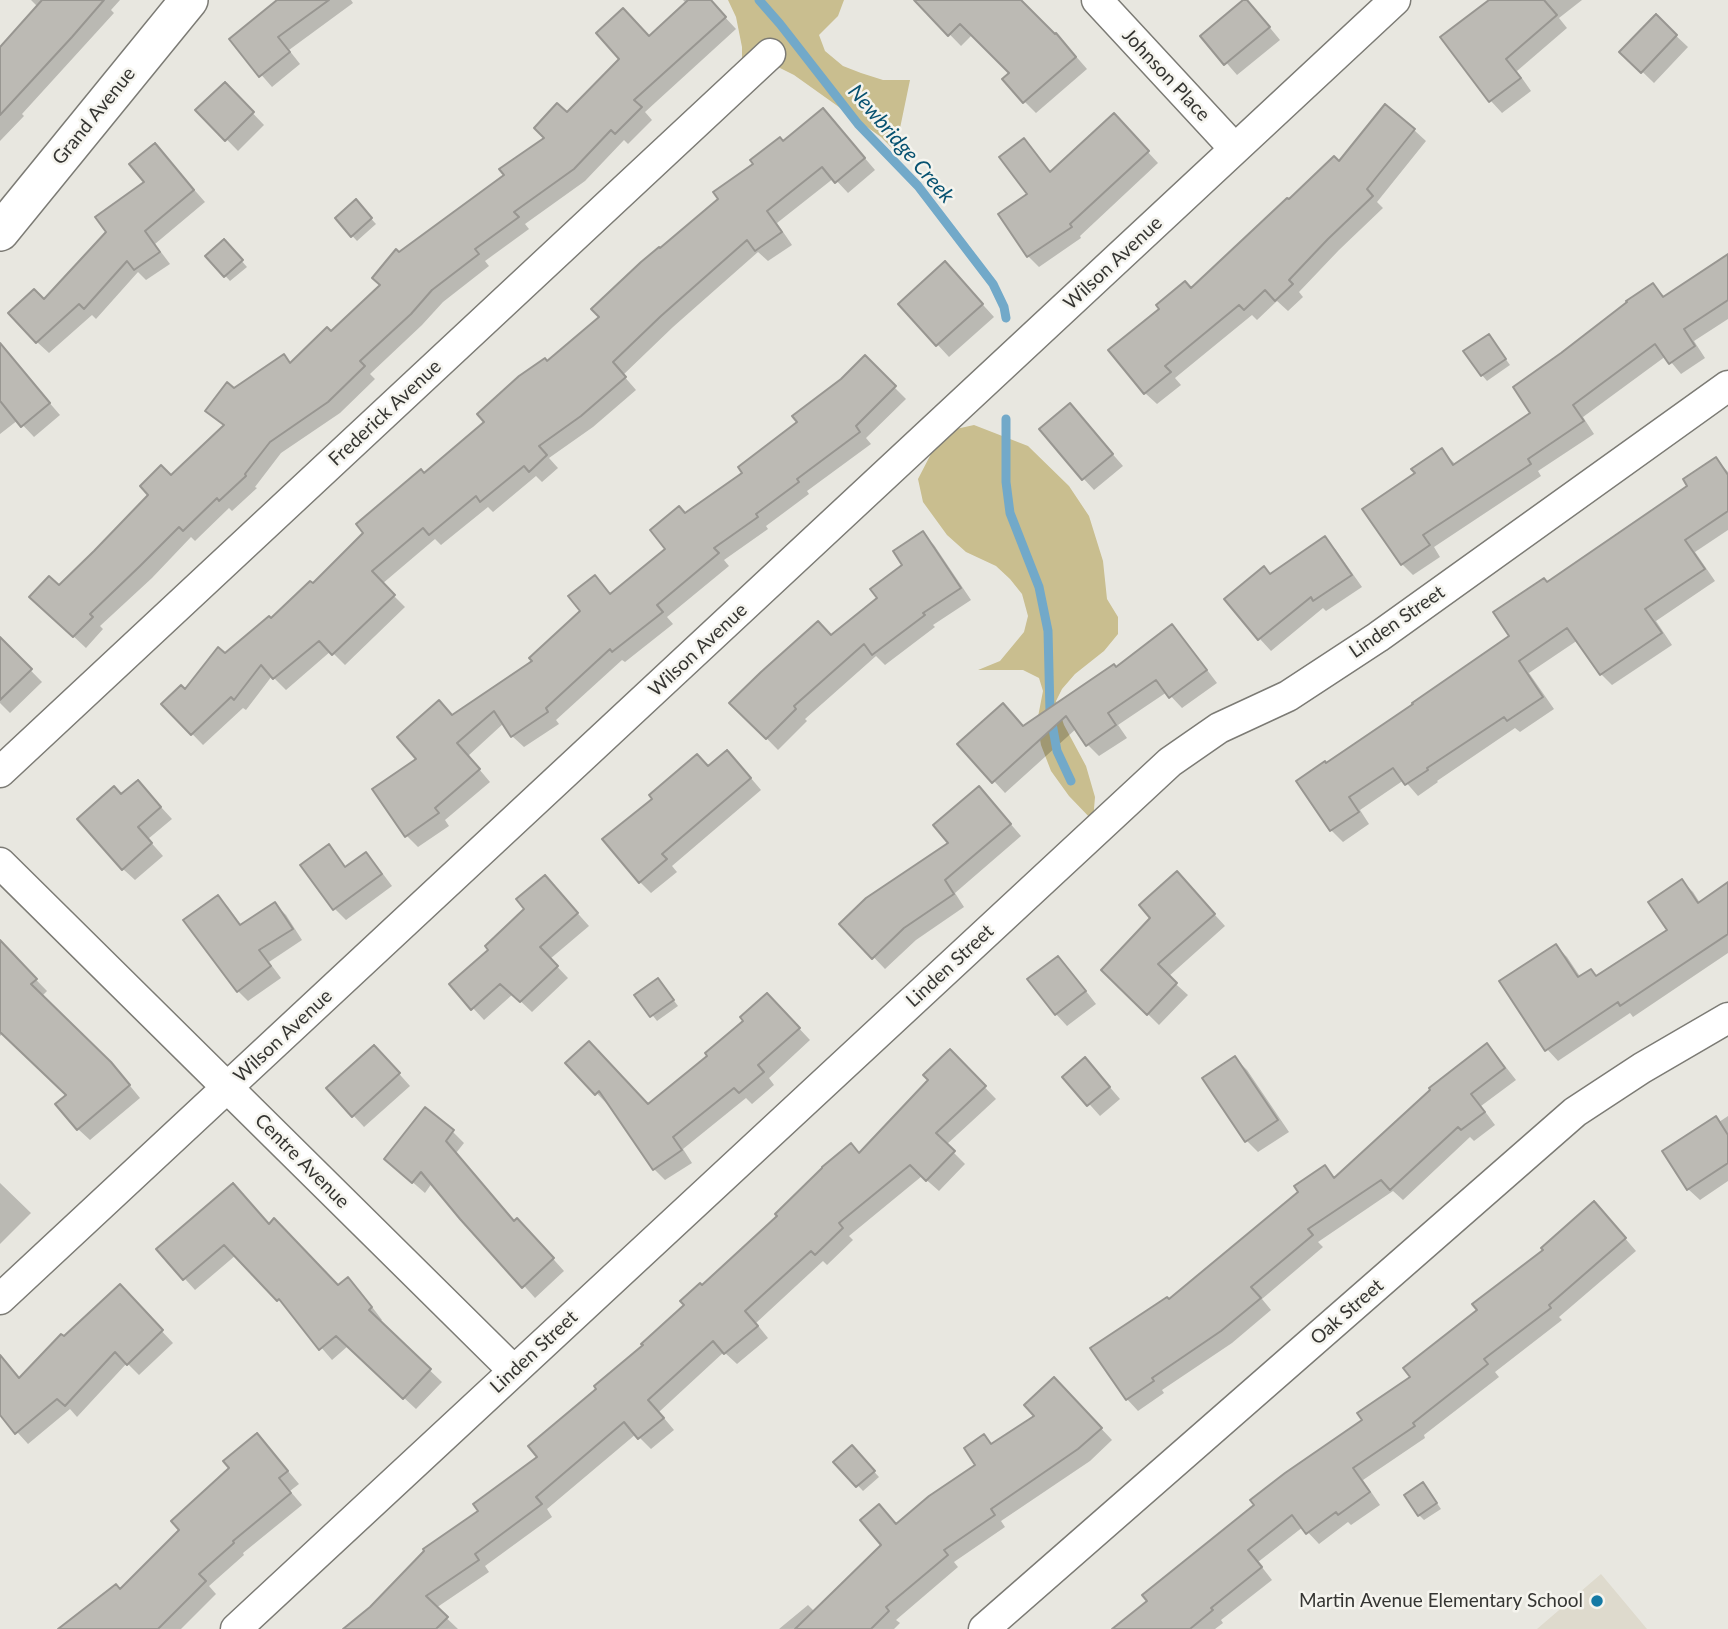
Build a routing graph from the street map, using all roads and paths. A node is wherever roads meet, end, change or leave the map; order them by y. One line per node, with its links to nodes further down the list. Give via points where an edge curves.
1 (188, 0): 6 (street, Grand Avenue)
2 (1097, 0): 5 (street, Johnson Place)
3 (1395, 0): 5 (street, Wilson Avenue)
4 (770, 54): 8 (street, Frederick Avenue)
5 (1235, 149): 11 (street, Wilson Avenue)
6 (0, 232)
7 (1728, 386): 13 (street, Linden Street, via 1378,637 1288,696 1219,729 1170,762)
8 (0, 772)
9 (0, 863): 11 (street, Centre Avenue)
10 (1728, 1018): 15 (street, Oak Street, via 1575,1112)
11 (227, 1088): 12 (street, Wilson Avenue); 13 (street, Centre Avenue)
12 (0, 1299)
13 (513, 1371): 14 (street, Linden Street)
14 (236, 1629)
15 (984, 1629)

